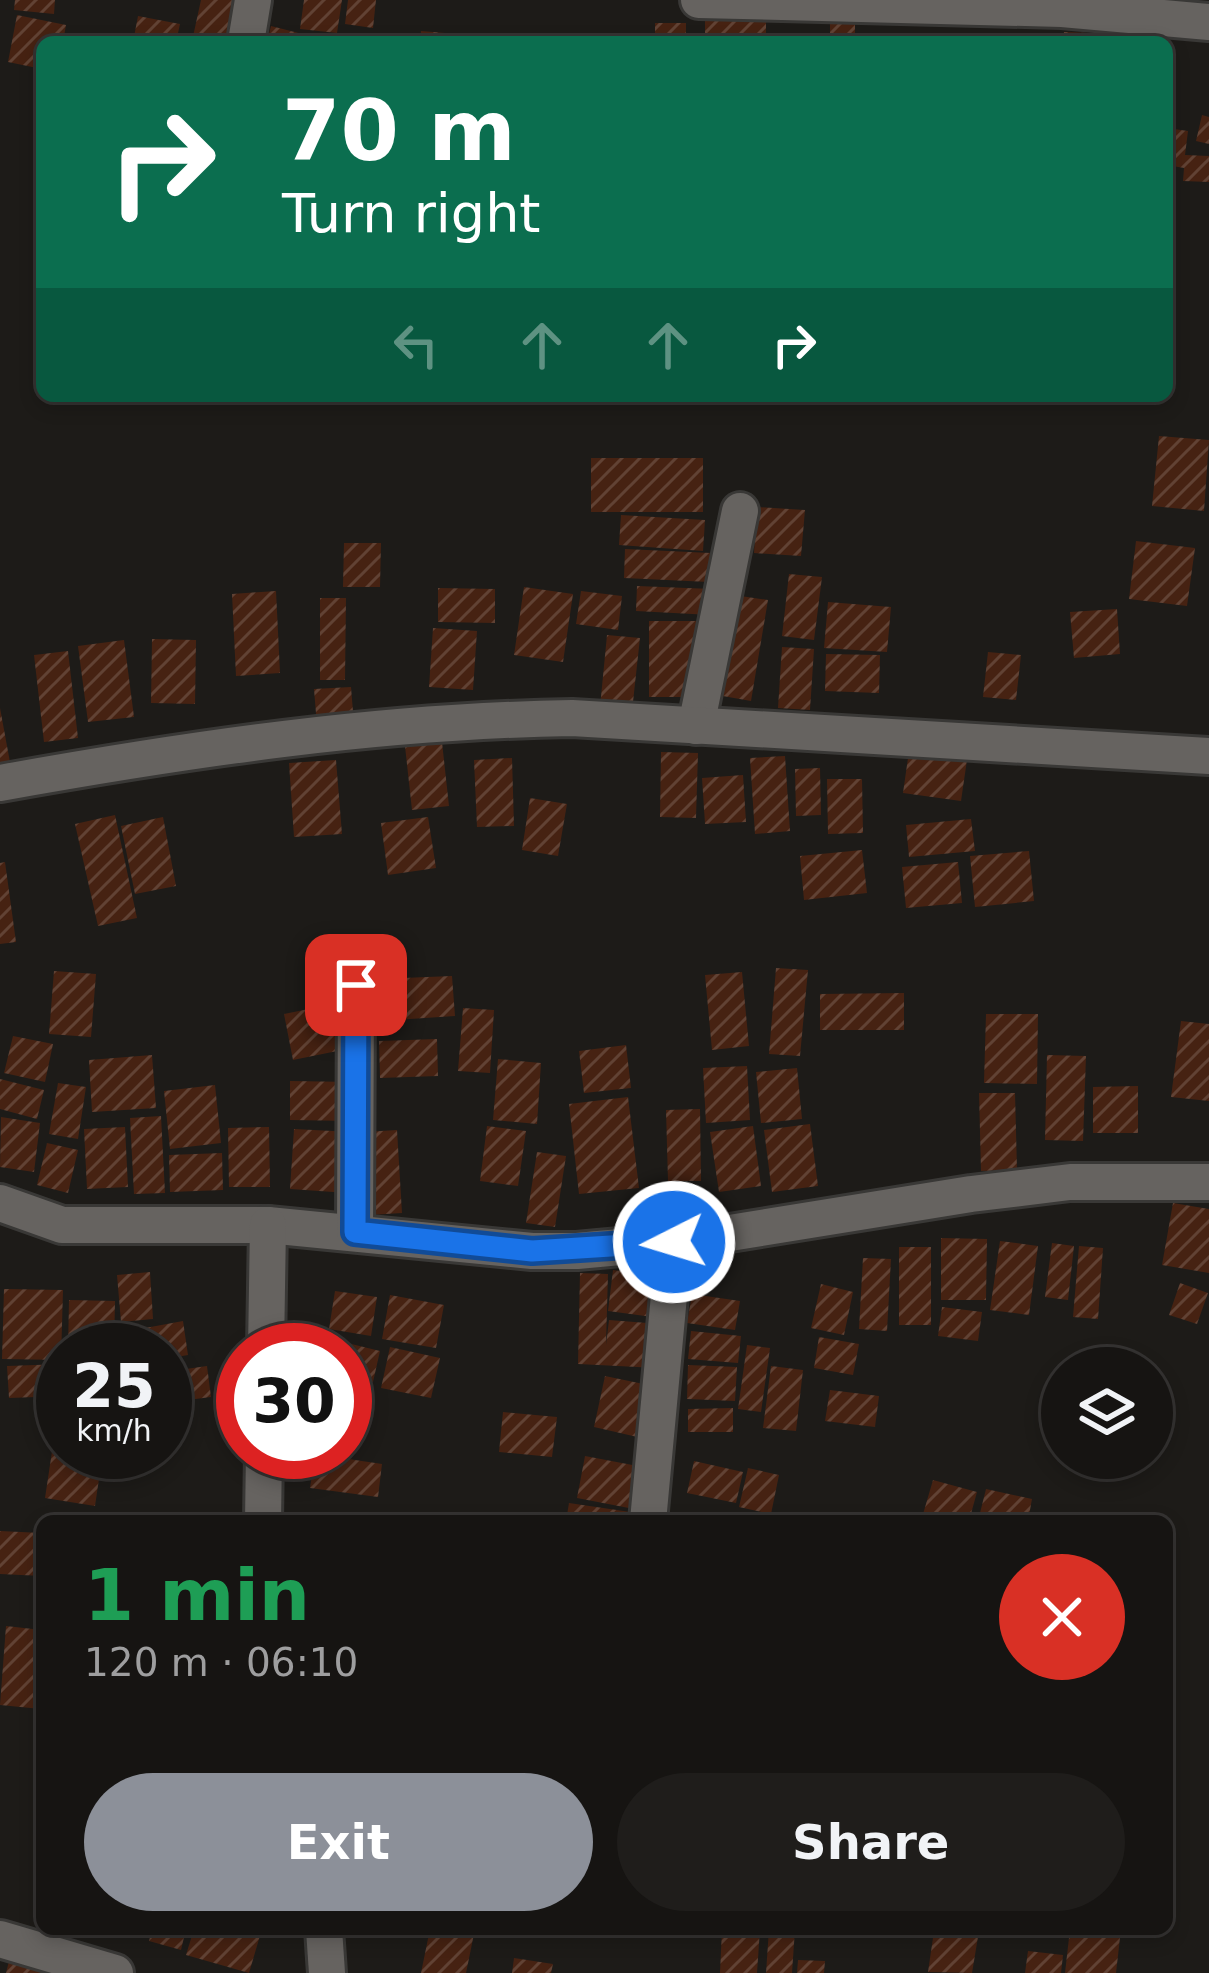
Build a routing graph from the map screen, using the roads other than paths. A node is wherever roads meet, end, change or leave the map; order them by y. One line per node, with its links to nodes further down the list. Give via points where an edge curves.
1 (253, 0): 5 (street)
2 (699, 0): 3 (street)
3 (900, 2): 4 (street)
4 (1209, 22)
5 (247, 36)
6 (740, 511): 7 (street)
7 (696, 726): 8 (street); 9 (street, via 463,721 283,737)
8 (1209, 756)
9 (0, 783)
10 (356, 985): 14 (street)
11 (1209, 1182): 15 (street, via 1070,1182)
12 (0, 1203): 13 (street, via 62,1226)
13 (268, 1225): 14 (street); 16 (street)
14 (355, 1232): 15 (street, via 532,1251)
15 (674, 1242): 19 (street)
16 (266, 1323)
17 (264, 1479): 18 (street)
18 (263, 1515)
19 (649, 1515)
20 (324, 1935): 23 (street)
21 (0, 1939): 22 (street)
22 (115, 1973)
23 (327, 1973)

